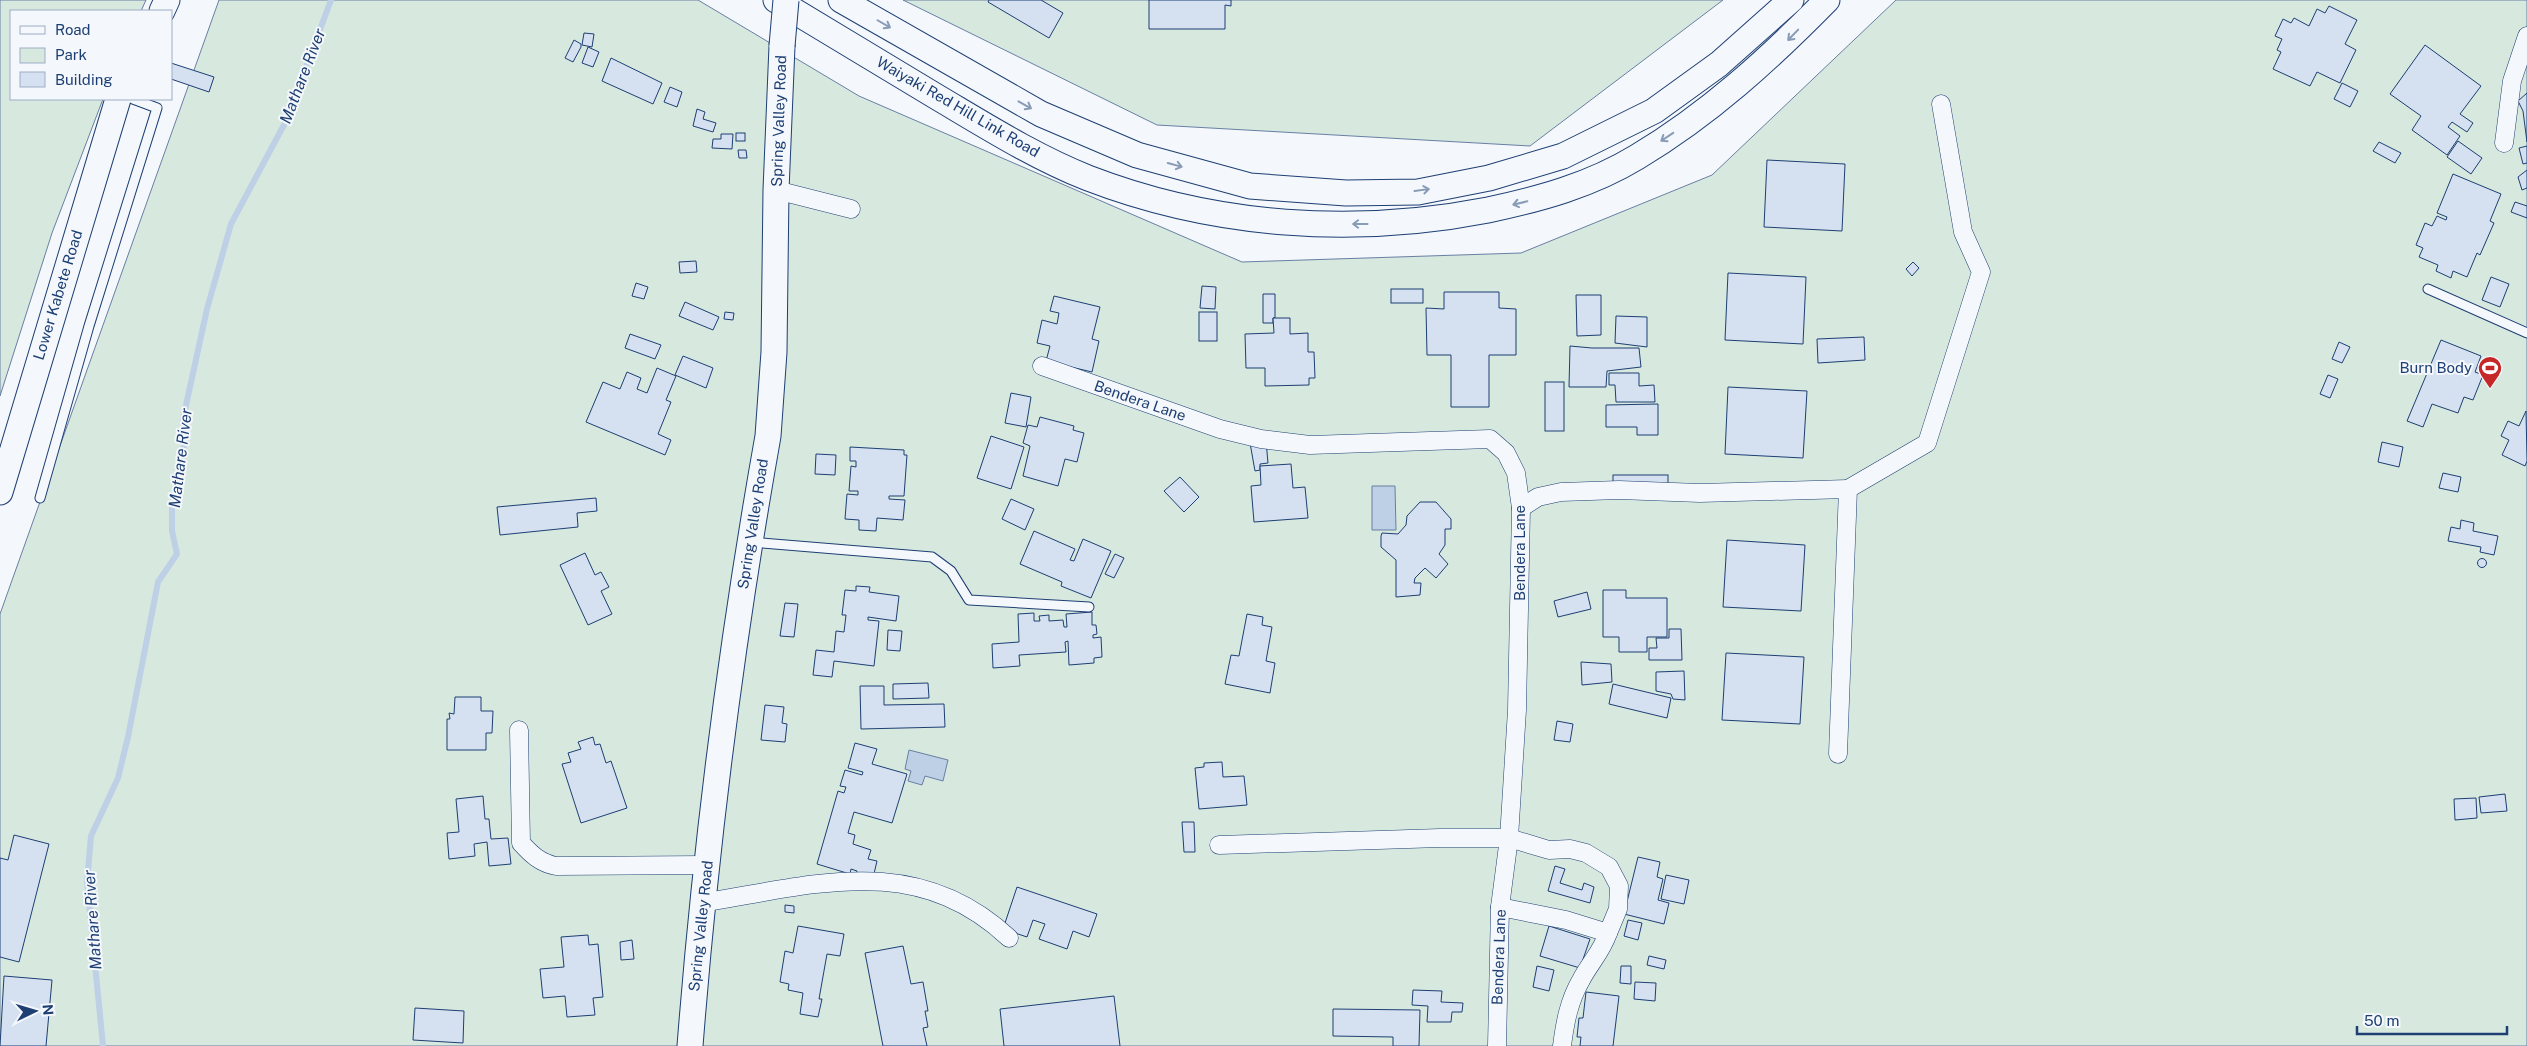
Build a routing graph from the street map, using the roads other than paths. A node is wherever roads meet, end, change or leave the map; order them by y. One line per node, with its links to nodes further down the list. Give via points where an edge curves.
1 (776, 0): 5 (main road, Waiyaki Red Hill Link Road, one-way to 1, via 1774,55 1731,92 1636,158 1606,173 1575,187 1519,203 1441,219 1368,224 1310,224 1253,219 1157,199 1088,178 1004,138)
2 (786, 0): 11 (main road, Spring Valley Road, bridge)
3 (842, 0): 4 (main road, one-way to 4, via 1041,114 1137,155 1250,186 1346,192 1418,192 1489,178 1563,156 1654,111 1719,64)
4 (1791, 0)
5 (1828, 0)
6 (2527, 36): 10 (street, via 2512,82)
7 (118, 100): 17 (main road, Lower Kabete Road)
8 (136, 100): 18 (lane, via 157,108)
9 (1941, 104): 16 (street, via 1964,232 1981,272 1927,443)
10 (2504, 143)
11 (776, 190): 12 (street); 20 (main road, Spring Valley Road, via 772,399)
12 (851, 209)
13 (2428, 289): 14 (lane)
14 (2527, 333)
15 (1042, 366): 19 (street, Bendera Lane, via 1220,429 1261,440 1310,445 1490,439 1506,453 1513,466)
16 (1848, 489): 19 (street, via 1561,492 1538,497); 23 (street)
17 (0, 492)
18 (40, 498)
19 (1521, 508): 24 (street, Bendera Lane, via 1517,710)
20 (749, 542): 21 (lane, via 932,557 950,571 969,600); 26 (main road, Spring Valley Road, via 725,701)
21 (1089, 606)
22 (519, 730): 26 (street, via 521,843 534,856 556,866)
23 (1838, 754)
24 (1509, 838): 25 (street); 28 (street, Bendera Lane); 29 (street, via 1549,850 1570,849 1586,853 1609,867 1619,886 1619,894 1618,909)
25 (1219, 845)
26 (706, 865): 27 (main road, Spring Valley Road)
27 (701, 903): 30 (street, via 810,886 871,880 902,882 958,901 992,922); 31 (main road, Spring Valley Road)
28 (1500, 907): 29 (street, via 1566,920); 32 (street, Bendera Lane)
29 (1608, 933): 33 (street, via 1574,995 1565,1018)
30 (1009, 938)
31 (690, 1046)
32 (1497, 1046)
33 (1562, 1046)

